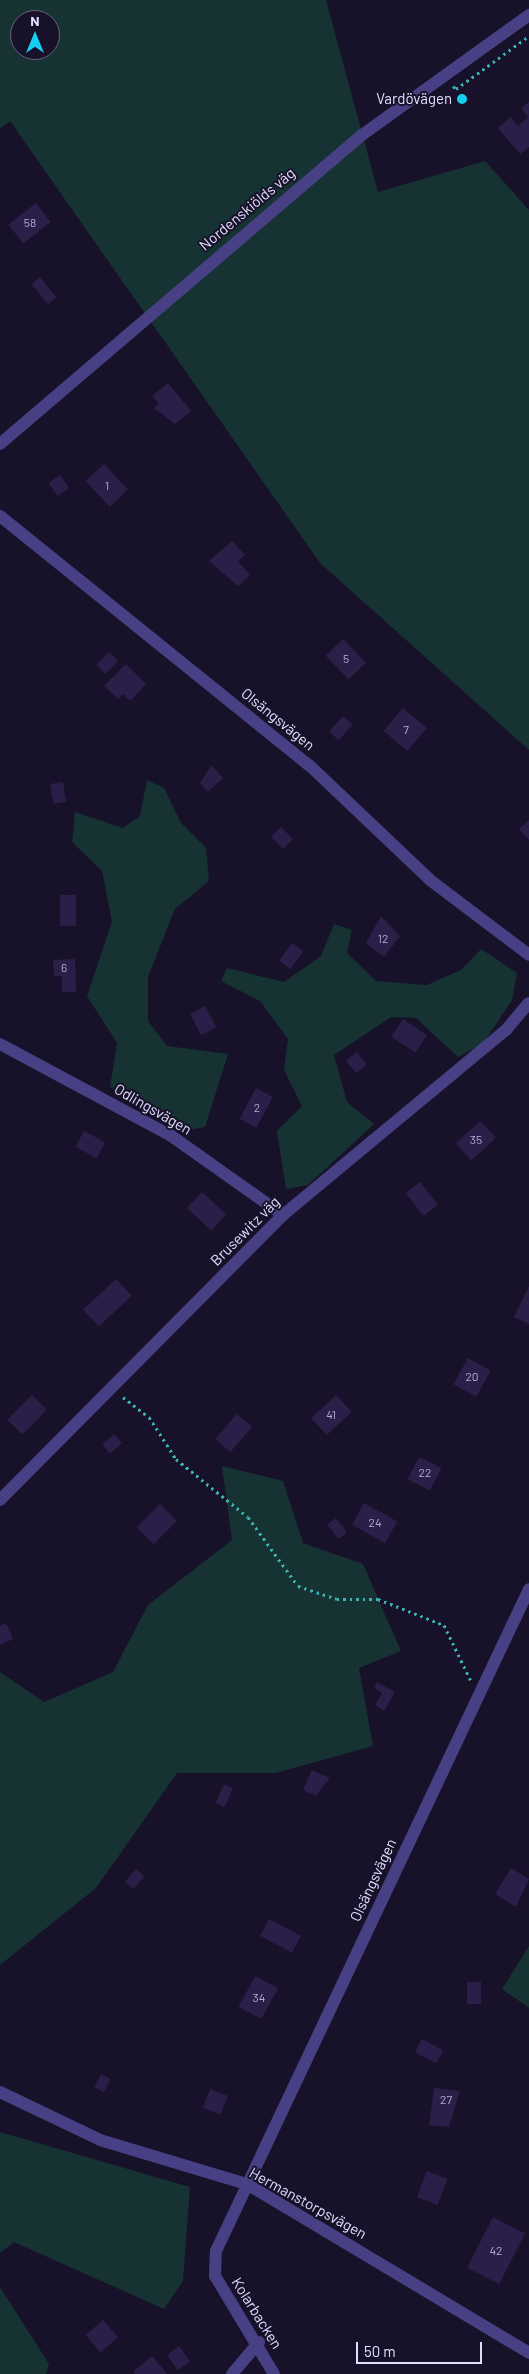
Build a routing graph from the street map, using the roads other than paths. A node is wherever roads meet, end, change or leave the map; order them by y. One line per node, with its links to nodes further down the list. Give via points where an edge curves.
1 (529, 15): 2 (street, Nordenskiölds väg, via 362,135)
2 (0, 444)
3 (0, 516): 4 (street, Olsängsvägen, via 309,765 430,880)
4 (529, 955)
5 (529, 1003): 7 (street, Brusewitz väg, via 506,1030)
6 (0, 1044): 7 (street, Odlingsvägen, via 170,1135)
7 (283, 1215): 8 (street, Brusewitz väg)
8 (0, 1500)
9 (529, 1589): 11 (street, Olsängsvägen)
10 (0, 2092): 11 (street, Hermanstorpsvägen, via 100,2140)
11 (246, 2184): 12 (street, Kolarbacken, via 216,2251 215,2276); 13 (street, Hermanstorpsvägen)
12 (259, 2342): 14 (street); 15 (street, Kolarbacken)
13 (529, 2353)
14 (232, 2374)
15 (274, 2374)

